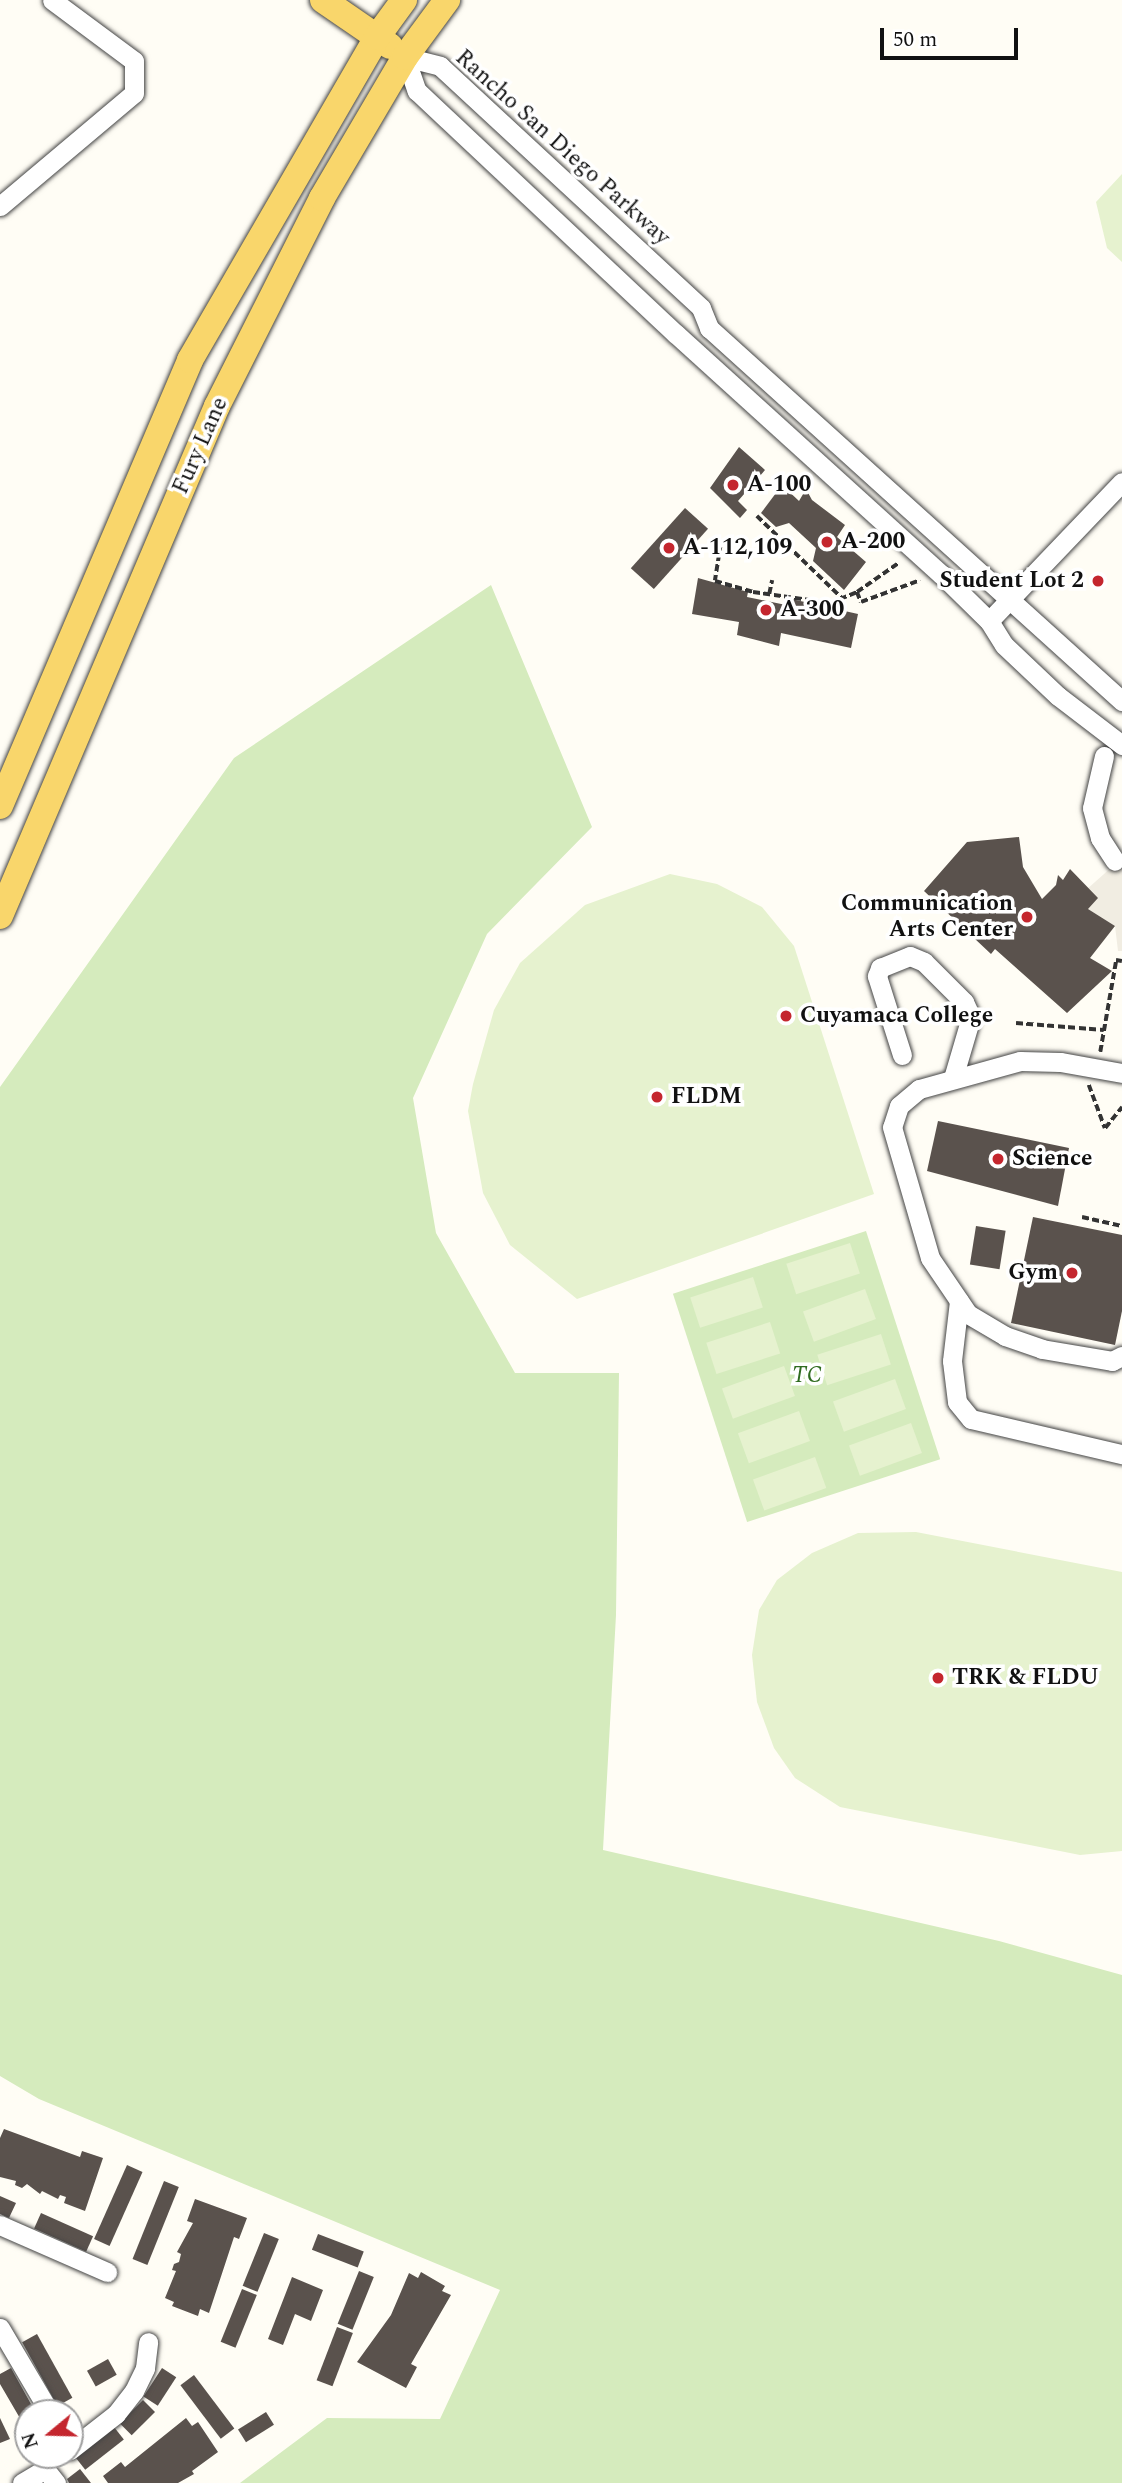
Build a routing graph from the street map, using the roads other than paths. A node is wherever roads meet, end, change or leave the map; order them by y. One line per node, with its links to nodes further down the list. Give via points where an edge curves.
1 (52, 0): 7 (street, via 134,61 134,93)
2 (323, 0): 5 (main road)
3 (404, 0): 5 (main road, Fury Lane)
4 (447, 0): 6 (main road, Fury Lane)
5 (376, 37): 6 (main road); 15 (main road, Fury Lane, via 190,360)
6 (405, 57): 9 (street, via 422,96); 10 (street, Rancho San Diego Parkway, via 440,66 701,308 709,328); 17 (main road, Fury Lane, via 322,198 217,406)
7 (0, 206)
8 (1122, 482): 10 (street)
9 (941, 574): 10 (street, via 988,599); 11 (street)
10 (1010, 597): 11 (street); 12 (street, Rancho San Diego Parkway)
11 (989, 621): 13 (street, via 1022,662)
12 (1122, 701)
13 (1122, 745)
14 (1104, 756): 16 (street, via 1092,808 1100,838)
15 (0, 806)
16 (1115, 861)
17 (0, 916)
18 (902, 1055): 20 (street, via 877,976 886,964 910,956 924,962 956,994 971,1017)
19 (1122, 1073): 20 (street, via 1020,1061)
20 (953, 1078): 21 (street, via 919,1089 899,1105 892,1127 930,1258)
21 (959, 1301): 22 (street, via 968,1314 1005,1336 1042,1349 1112,1361); 23 (street, via 952,1361 957,1402 971,1419)
22 (1122, 1356)
23 (1122, 1454)
24 (0, 2225): 25 (street)
25 (107, 2272)
26 (0, 2328): 28 (street)
27 (148, 2342): 29 (street, via 145,2368 134,2391 116,2414)
28 (42, 2399)
29 (84, 2439)
30 (51, 2476): 31 (street)
31 (22, 2483)

